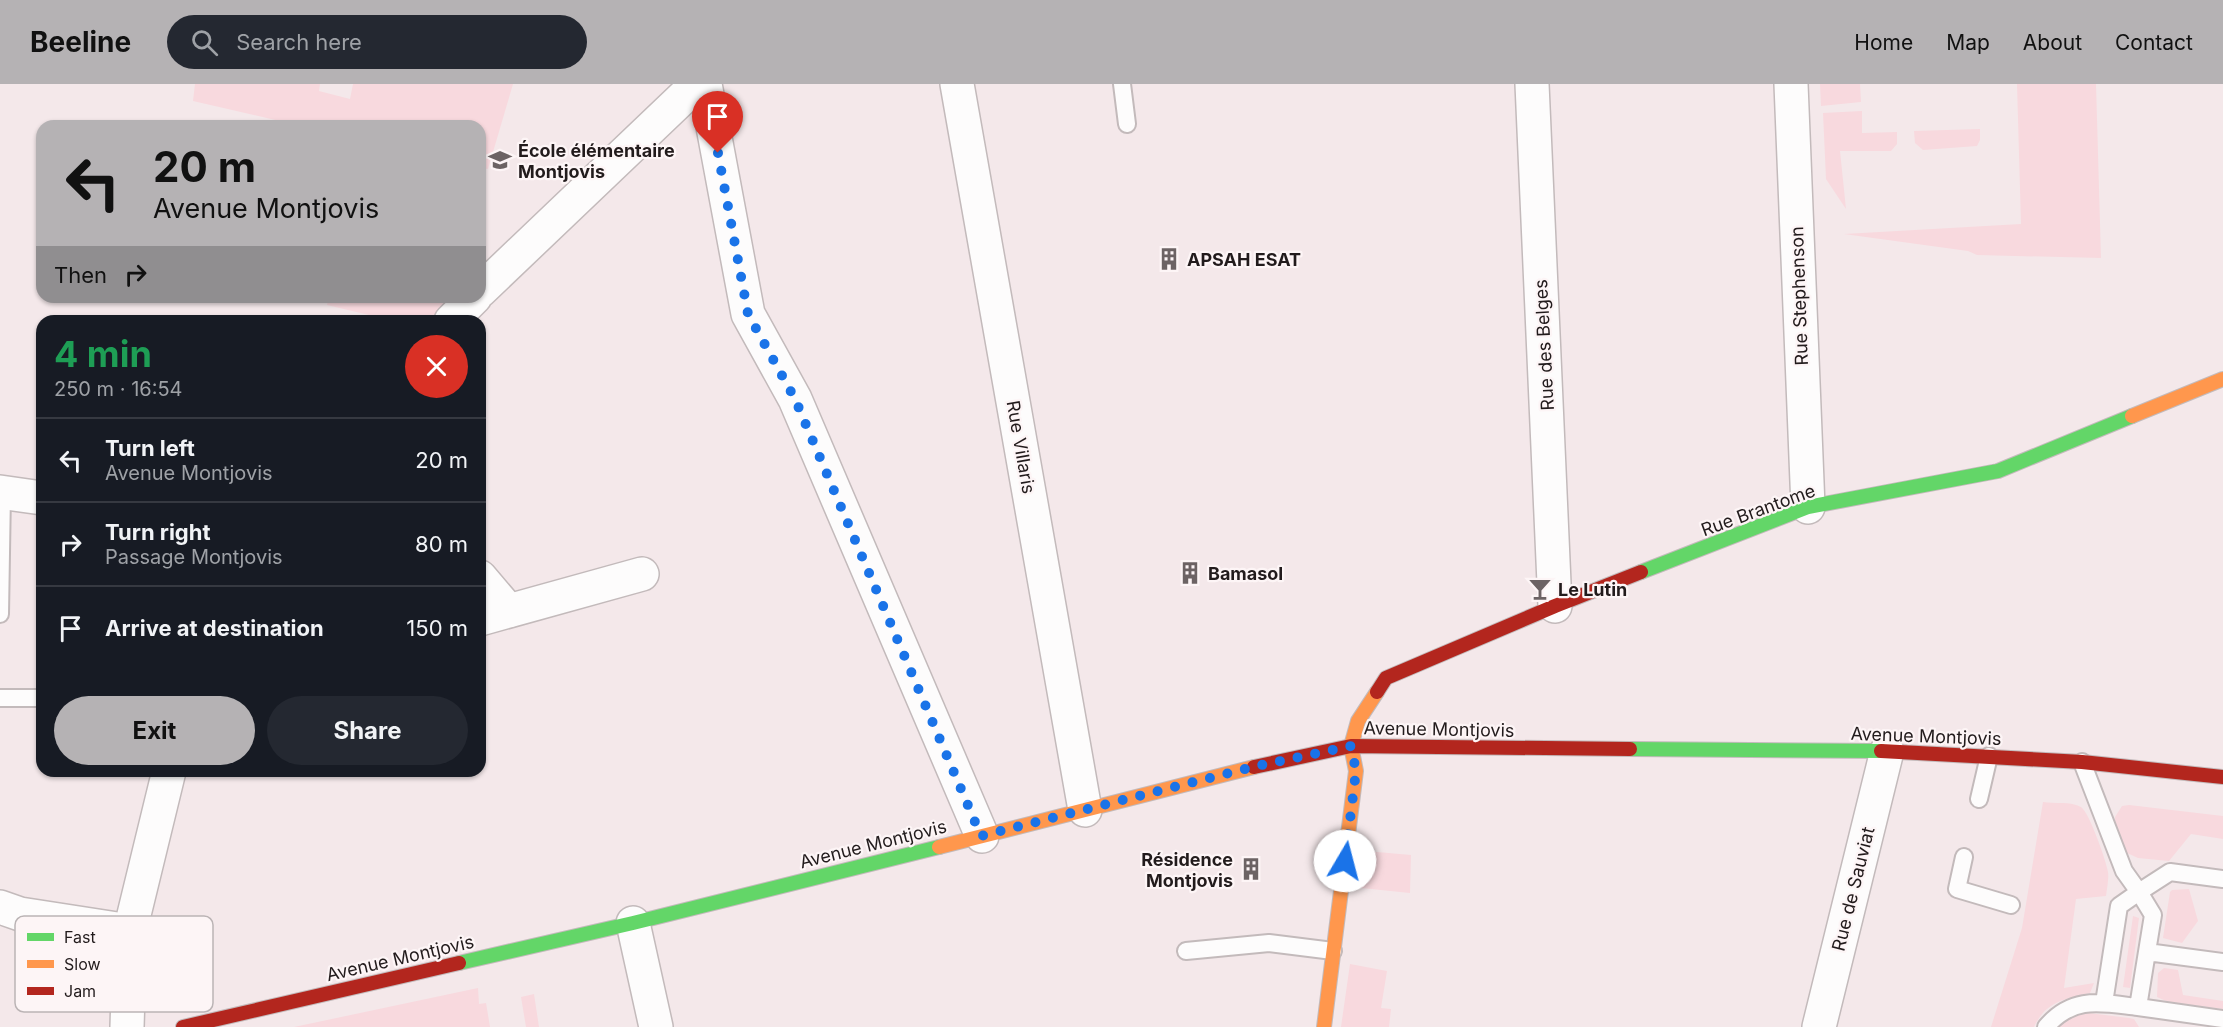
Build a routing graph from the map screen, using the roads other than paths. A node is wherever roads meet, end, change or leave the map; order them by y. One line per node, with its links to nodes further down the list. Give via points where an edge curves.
1 (698, 84): 8 (street)
2 (705, 84): 30 (street, via 748,314 795,399)
3 (957, 84): 29 (street, Rue Villaris)
4 (1122, 84): 7 (lane)
5 (1532, 84): 17 (street, Rue des Belges)
6 (1791, 84): 14 (street, Rue Stephenson)
7 (1127, 124)
8 (486, 285)
9 (469, 303): 10 (street)
10 (457, 315)
11 (2223, 379): 14 (main road, Rue Brantome, via 1998,471)
12 (1, 492): 13 (street); 18 (lane)
13 (36, 497)
14 (1808, 507): 17 (main road, Rue Brantome)
15 (642, 574): 19 (street)
16 (486, 593): 19 (street)
17 (1555, 606): 22 (main road, Rue Brantome, via 1386,678 1358,721)
18 (0, 614)
19 (494, 615)
20 (0, 698): 21 (lane)
21 (36, 698)
22 (1351, 746): 23 (main road, Avenue Montjovis); 29 (main road, Avenue Montjovis); 40 (main road, via 1356,771)
23 (1887, 751): 24 (main road, Avenue Montjovis); 51 (street, Rue de Sauviat)
24 (1989, 756): 25 (main road, Avenue Montjovis); 28 (lane)
25 (2082, 762): 27 (main road, Avenue Montjovis); 33 (lane, via 2124,871)
26 (168, 777): 37 (street)
27 (2223, 777)
28 (1979, 799)
29 (1085, 810): 30 (main road, Avenue Montjovis)
30 (981, 836): 38 (main road, Avenue Montjovis)
31 (1964, 857): 34 (lane, via 1957,889)
32 (2223, 879): 33 (lane, via 2170,872)
33 (2139, 892): 41 (lane, via 2153,915); 43 (lane, via 2119,906)
34 (2011, 904)
35 (0, 907): 36 (street)
36 (33, 916)
37 (134, 916)
38 (633, 922): 48 (main road, Avenue Montjovis); 49 (street)
39 (1186, 951): 40 (lane, via 1269,942)
40 (1333, 951): 50 (main road)
41 (2147, 952): 42 (lane); 44 (lane)
42 (2223, 962)
43 (2104, 1003): 44 (lane); 52 (lane, via 2083,1003 2070,1008)
44 (2138, 1007): 46 (lane)
45 (127, 1012): 47 (street)
46 (2223, 1019)
47 (127, 1027)
48 (183, 1027)
49 (656, 1027)
50 (1324, 1027)
51 (1819, 1027)
52 (2046, 1027)

